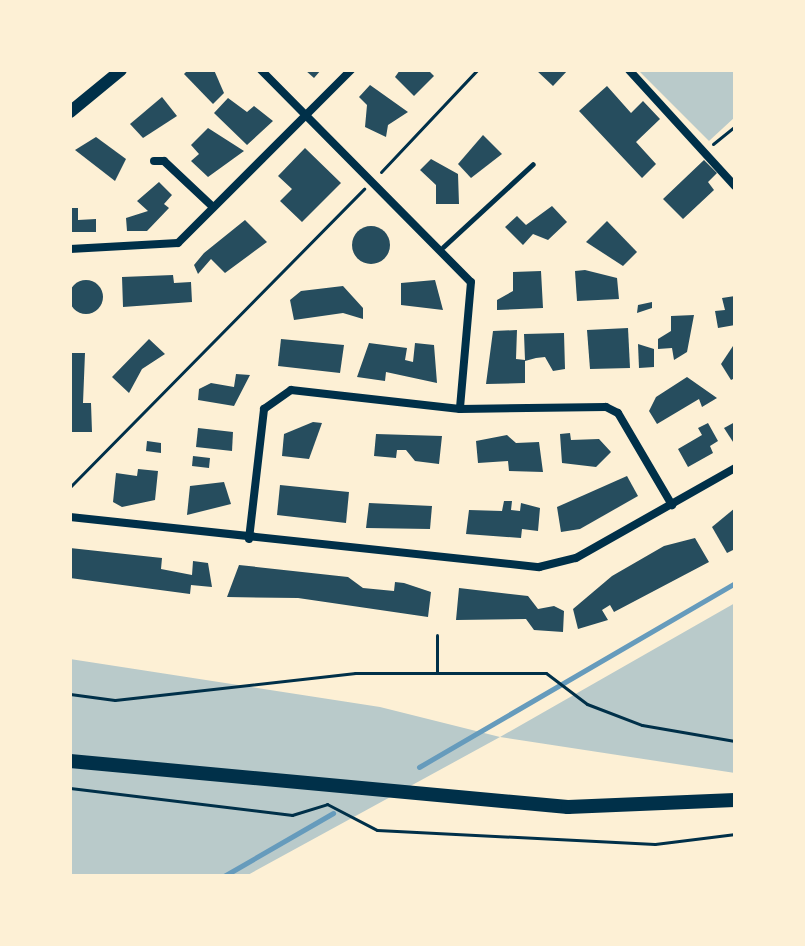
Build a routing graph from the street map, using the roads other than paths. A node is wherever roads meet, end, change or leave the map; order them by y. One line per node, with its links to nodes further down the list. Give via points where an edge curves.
1 (121, 70): 5 (street)
2 (261, 70): 6 (street)
3 (351, 70): 6 (street)
4 (629, 70): 9 (street)
5 (70, 112)
6 (307, 114): 10 (street); 11 (street)
7 (154, 161): 10 (street, via 164,161)
8 (533, 164): 11 (lane)
9 (735, 186)
10 (213, 207): 12 (street, via 178,243 157,249)
11 (443, 247): 13 (street, via 471,282)
12 (70, 249)
13 (460, 409): 15 (street, via 606,407 618,413); 17 (street, via 291,390 274,398 264,409)
14 (735, 468): 15 (street)
15 (672, 505): 17 (street, via 576,558 539,567)
16 (70, 517): 17 (street)
17 (249, 539)
18 (70, 761): 19 (main road, via 568,807)
19 (735, 800)

